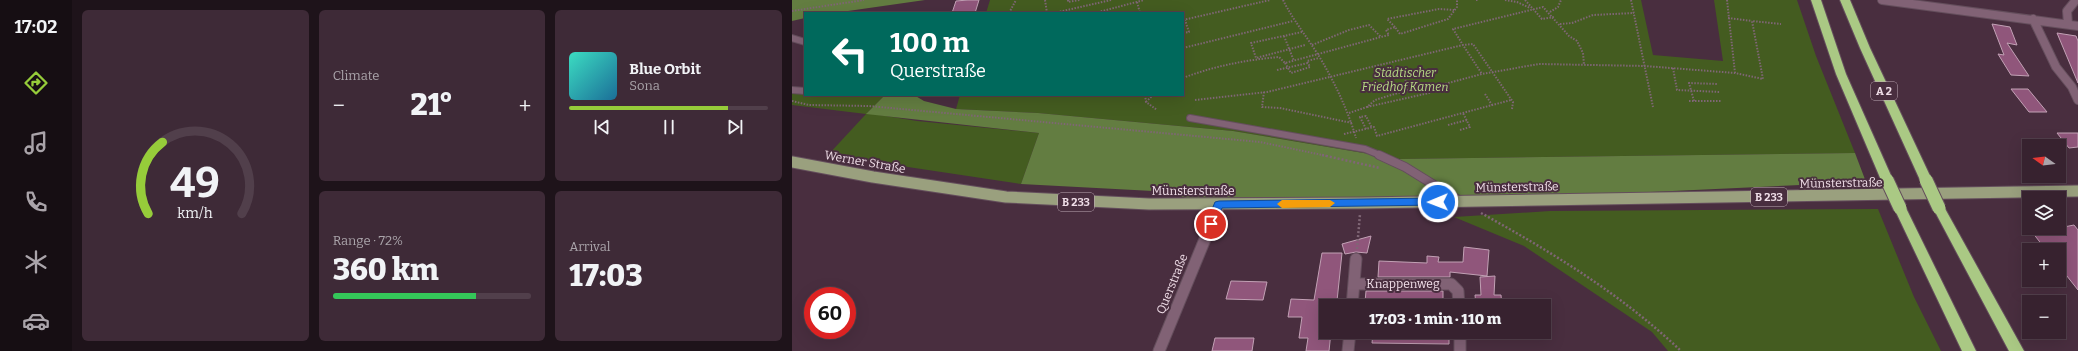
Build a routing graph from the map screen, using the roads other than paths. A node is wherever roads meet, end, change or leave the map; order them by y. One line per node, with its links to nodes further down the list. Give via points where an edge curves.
1 (1816, 0): 28 (highway, A 2, bridge, via 1841,74 1887,180)
2 (1882, 0): 5 (street)
3 (2076, 0): 6 (street, via 2067,11)
4 (1845, 1): 29 (highway, A 2, bridge, via 1939,208)
5 (2033, 19): 6 (street); 12 (street, via 2056,67 2072,87)
6 (2068, 24): 7 (street)
7 (2078, 26)
8 (792, 38): 9 (lane)
9 (804, 42)
10 (792, 90): 11 (lane)
11 (804, 92)
12 (2078, 100)
13 (1190, 118): 17 (lane, via 1364,149 1405,167)
14 (792, 162): 15 (main road, Werner Straße / B 233)
15 (933, 187): 18 (main road, Münsterstraße / B 233, via 1006,197 1079,202)
16 (2078, 191): 17 (main road, Münsterstraße / B 233)
17 (1461, 201): 18 (main road, Münsterstraße / B 233)
18 (1219, 205): 25 (street, Querstraße)
19 (1356, 259): 20 (street, Knappenweg)
20 (1354, 284): 21 (street, Knappenweg); 22 (street, Knappenweg, via 1451,284 1458,291)
21 (1353, 299)
22 (1459, 299)
23 (1349, 339): 26 (street)
24 (1460, 339): 27 (street)
25 (1159, 351)
26 (1348, 351)
27 (1460, 351)
28 (1969, 351)
29 (2017, 351)

